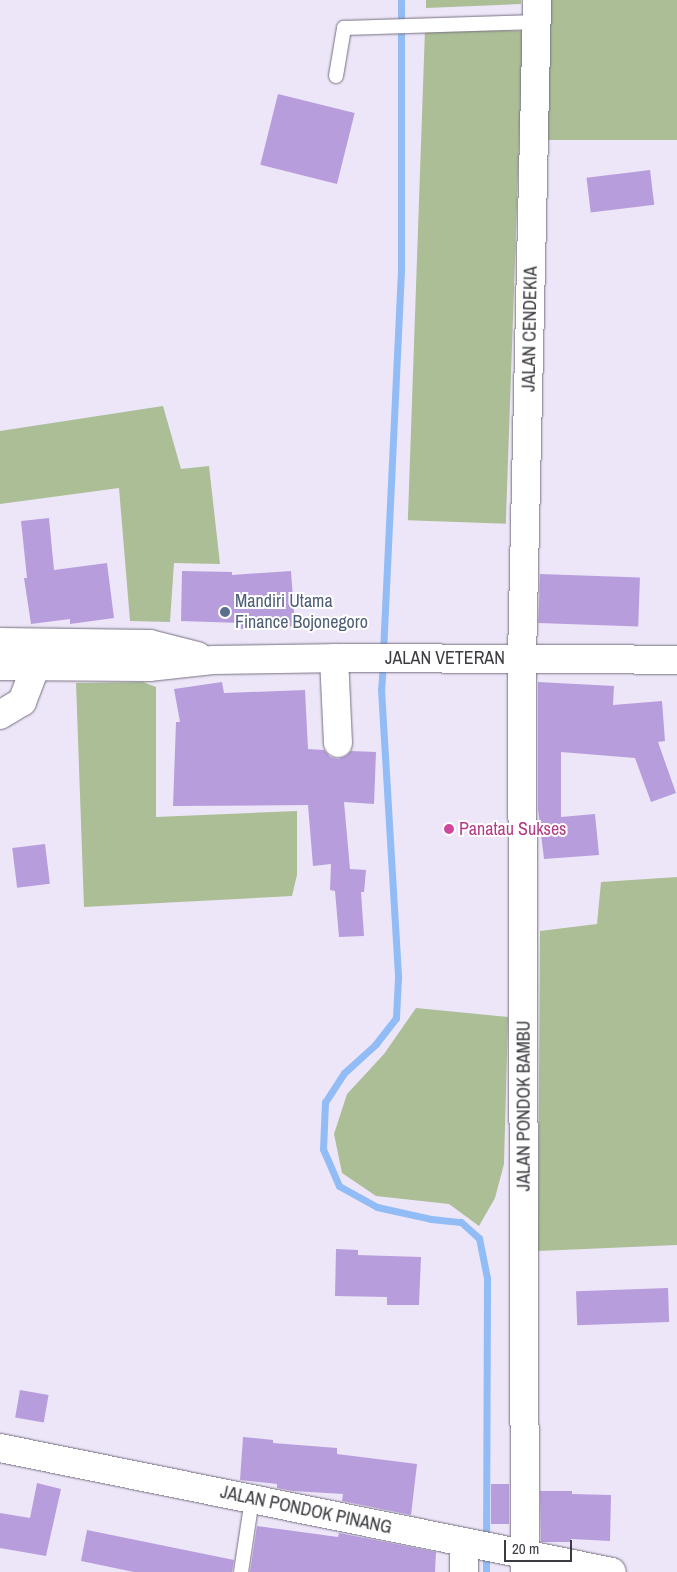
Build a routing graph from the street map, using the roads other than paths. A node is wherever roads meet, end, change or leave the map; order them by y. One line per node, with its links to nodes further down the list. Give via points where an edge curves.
1 (537, 11): 2 (lane, via 422,24 344,28); 5 (street, JALAN CENDEKIA)
2 (336, 76)
3 (0, 642): 6 (street, JALAN VETERAN, via 150,644)
4 (340, 658): 5 (street, JALAN VETERAN); 6 (street, JALAN VETERAN); 11 (street)
5 (522, 658): 7 (street, JALAN VETERAN); 15 (street, JALAN PONDOK BAMBU)
6 (213, 660): 9 (street, JALAN VETERAN, via 149,667)
7 (677, 660)
8 (0, 666): 9 (street, JALAN VETERAN)
9 (36, 666): 10 (street, via 22,702)
10 (0, 715)
11 (338, 743)
12 (0, 1448): 13 (street, JALAN PONDOK PINANG)
13 (252, 1499): 14 (street, JALAN PONDOK PINANG); 16 (lane)
14 (465, 1542): 15 (street, JALAN PONDOK PINANG); 17 (street)
15 (518, 1559): 18 (street, JALAN PONDOK PINANG)
16 (241, 1572)
17 (464, 1572)
18 (612, 1572)

